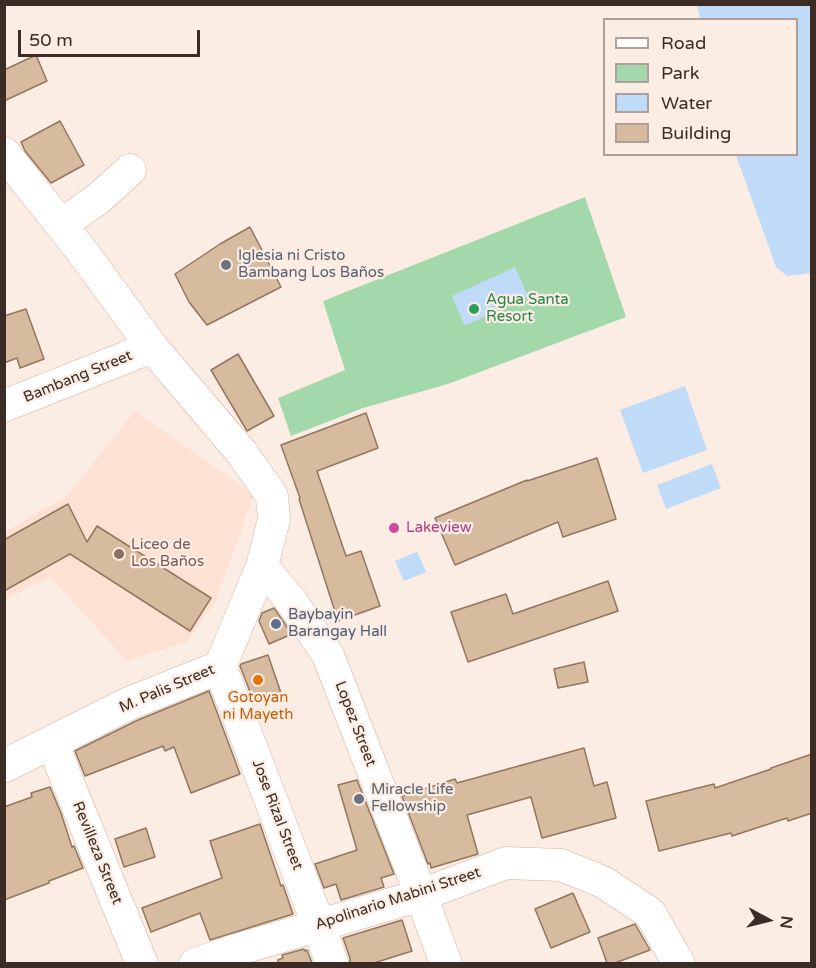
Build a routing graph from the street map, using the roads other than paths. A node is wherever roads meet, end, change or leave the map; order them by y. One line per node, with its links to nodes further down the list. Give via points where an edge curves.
1 (4, 153): 3 (street)
2 (130, 170): 3 (street)
3 (61, 225): 4 (street)
4 (152, 347): 5 (street, Bambang Street); 6 (street, M. Palis Street, via 242,453 272,496 274,519)
5 (4, 406)
6 (262, 566): 7 (street, M. Palis Street); 10 (street, Lopez Street, via 328,655)
7 (220, 667): 8 (main road, M. Palis Street, via 130,703); 11 (main road, Jose Rizal Street)
8 (53, 742): 9 (main road, M. Palis Street); 12 (street, Revilleza Street)
9 (4, 765)
10 (421, 895): 11 (street, Apolinario Mabini Street); 15 (street, Lopez Street); 16 (street, Apolinario Mabini Street, via 506,863 561,865 603,882 650,913)
11 (319, 926): 13 (street, Apolinario Mabini Street); 14 (main road, Jose Rizal Street)
12 (142, 963)
13 (195, 963)
14 (332, 963)
15 (446, 963)
16 (679, 963)

